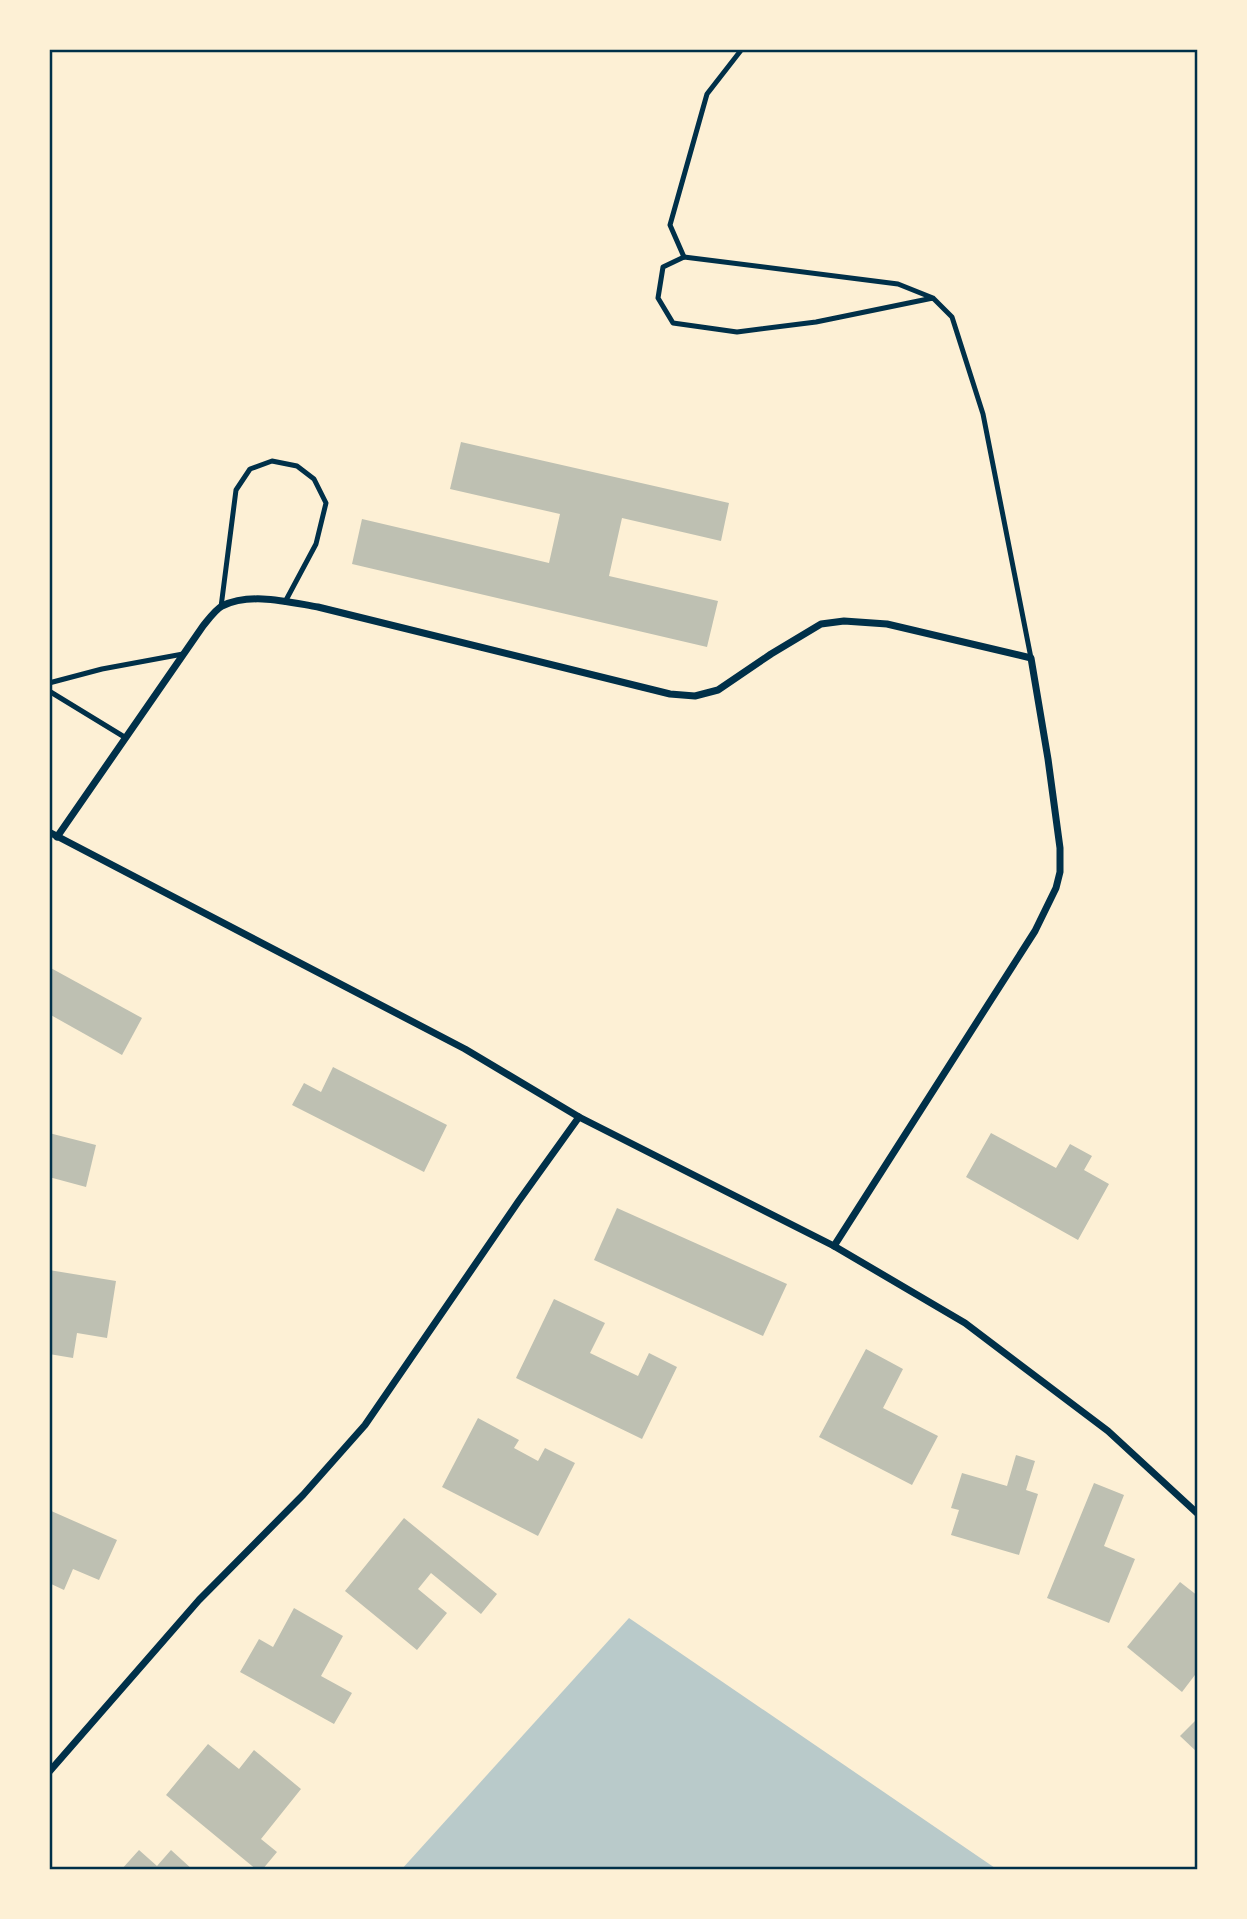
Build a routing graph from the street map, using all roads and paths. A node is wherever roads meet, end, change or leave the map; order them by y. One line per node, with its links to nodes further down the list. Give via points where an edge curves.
1 (743, 49): 2 (lane, via 707,94 670,225)
2 (684, 257): 3 (lane, via 898,284); 3 (lane, via 663,267 658,298 673,323 737,332 816,322)
3 (933, 298): 7 (lane, via 952,317 984,414)
4 (285, 602): 5 (street, via 247,599); 5 (lane, via 316,544 326,503 314,479 297,466 272,461 250,469 236,490); 7 (street, via 670,694 695,696 718,690 821,624 844,621 887,624)
5 (221, 607): 6 (street)
6 (183, 654): 8 (lane); 10 (street)
7 (1031, 658): 14 (street, via 1060,848 1056,888 1035,931)
8 (49, 683)
9 (49, 691): 10 (lane)
10 (125, 738): 12 (street)
11 (49, 832): 12 (street)
12 (57, 837): 13 (street, via 465,1049)
13 (579, 1117): 14 (street); 16 (street, via 365,1425 199,1600)
14 (834, 1245): 15 (street, via 965,1323 1108,1431)
15 (1198, 1514)
16 (49, 1772)

